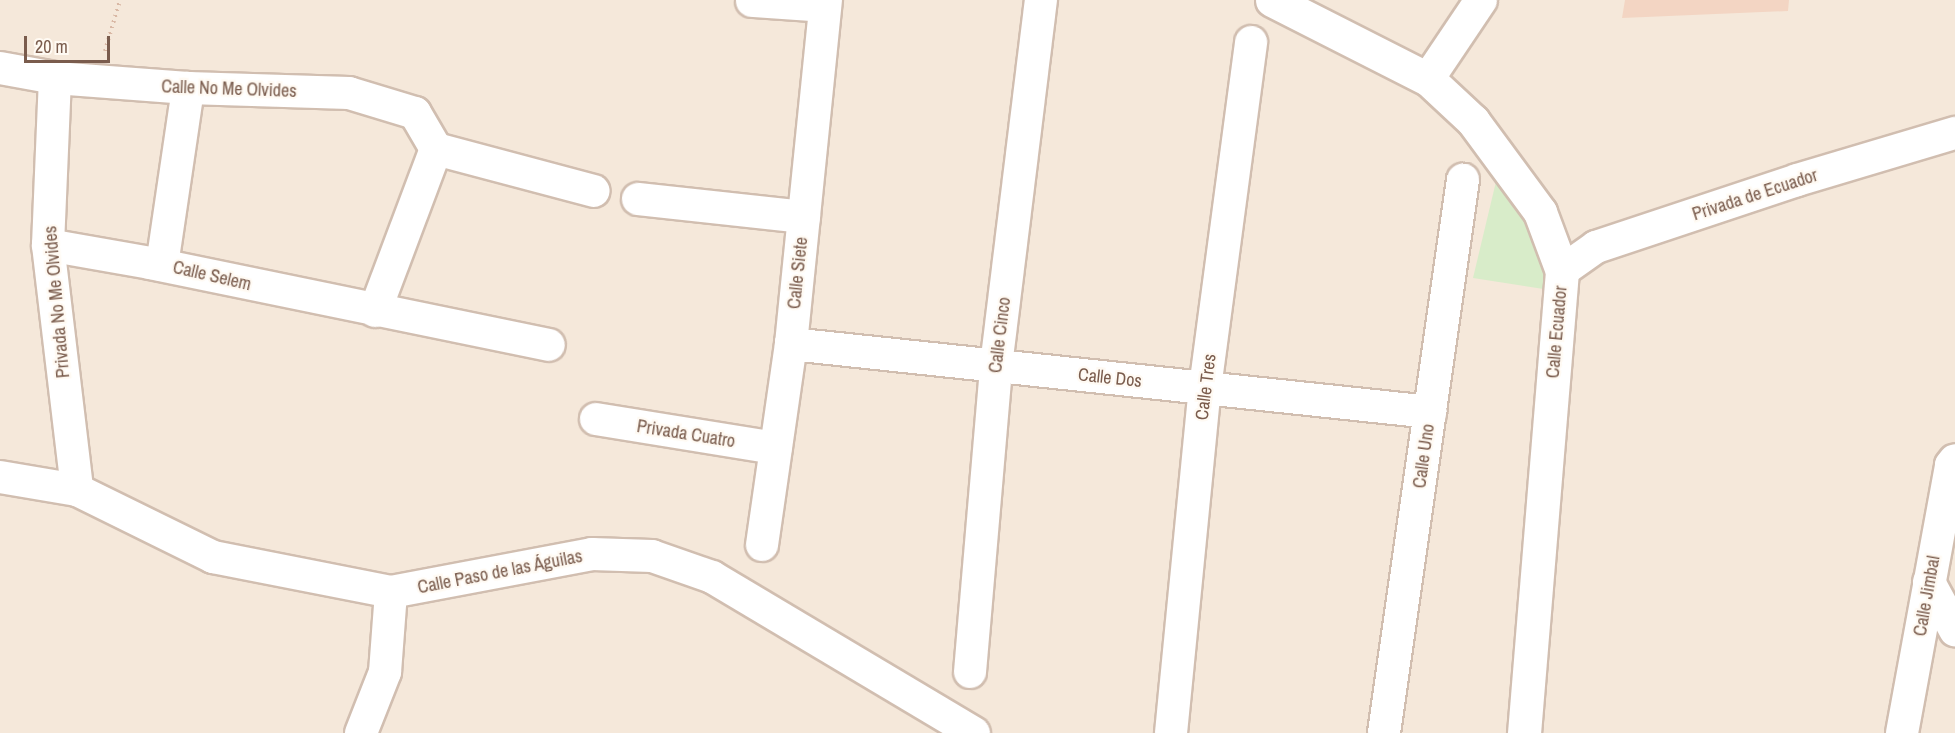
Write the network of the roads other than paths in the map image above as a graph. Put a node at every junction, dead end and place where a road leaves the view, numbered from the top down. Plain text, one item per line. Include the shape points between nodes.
1 (1041, 0) edge
2 (1272, 0) edge
3 (1481, 0) edge
4 (752, 1) edge
5 (825, 3) edge
6 (1251, 42) dead end
7 (0, 68) edge
8 (55, 78) junction
9 (1428, 79) junction
10 (188, 88) junction
11 (1955, 133) edge
12 (436, 149) junction
13 (1463, 180) dead end
14 (594, 191) dead end
15 (638, 199) dead end
16 (804, 217) junction
17 (48, 245) junction
18 (162, 265) junction
19 (1562, 271) junction
20 (375, 311) junction
21 (791, 344) junction
22 (549, 345) dead end
23 (996, 366) junction
24 (1205, 388) junction
25 (1430, 412) junction
26 (596, 419) dead end
27 (776, 448) junction
28 (1955, 460) edge
29 (0, 477) edge
30 (77, 490) junction
31 (762, 545) dead end
32 (1929, 582) junction
33 (391, 592) junction
34 (1955, 630) edge
35 (970, 672) dead end
36 (361, 733) edge
37 (974, 733) edge
38 (1171, 733) edge
39 (1384, 733) edge
40 (1524, 733) edge
41 (1902, 733) edge

1 - 23 street, Calle Cinco
2 - 9 street, Calle Ecuador
3 - 9 street
4 - 5 street
5 - 16 street, Calle Siete
6 - 24 street, Calle Tres
7 - 8 street, Calle No Me Olvides
8 - 10 street, Calle No Me Olvides
8 - 17 street, Privada No Me Olvides
9 - 19 street, Calle Ecuador via 1473,121 1540,212
10 - 12 street, Calle No Me Olvides via 349,93 415,113
10 - 18 street
11 - 19 street, Privada de Ecuador via 1797,180 1596,247
12 - 14 street
12 - 20 street
13 - 25 street, Calle Uno
15 - 16 street
16 - 21 street, Calle Siete
17 - 18 street, Calle Selem
17 - 30 street, Privada No Me Olvides
18 - 20 street, Calle Selem
19 - 40 street, Calle Ecuador
20 - 22 street, Calle Selem
21 - 23 street, Calle Dos
21 - 27 street, Calle Siete
23 - 24 street, Calle Dos
23 - 35 street, Calle Cinco
24 - 25 street, Calle Dos
24 - 38 street, Calle Tres
25 - 39 street, Calle Uno
26 - 27 street, Privada Cuatro
27 - 31 street, Calle Siete
28 - 32 street, Calle Jimbal
29 - 30 street, Calle Paso de las Águilas
30 - 33 street, Calle Paso de las Águilas via 213,557
32 - 34 street
32 - 41 street, Calle Jimbal
33 - 36 street via 385,672
33 - 37 street, Calle Paso de las Águilas via 592,554 652,556 712,577

